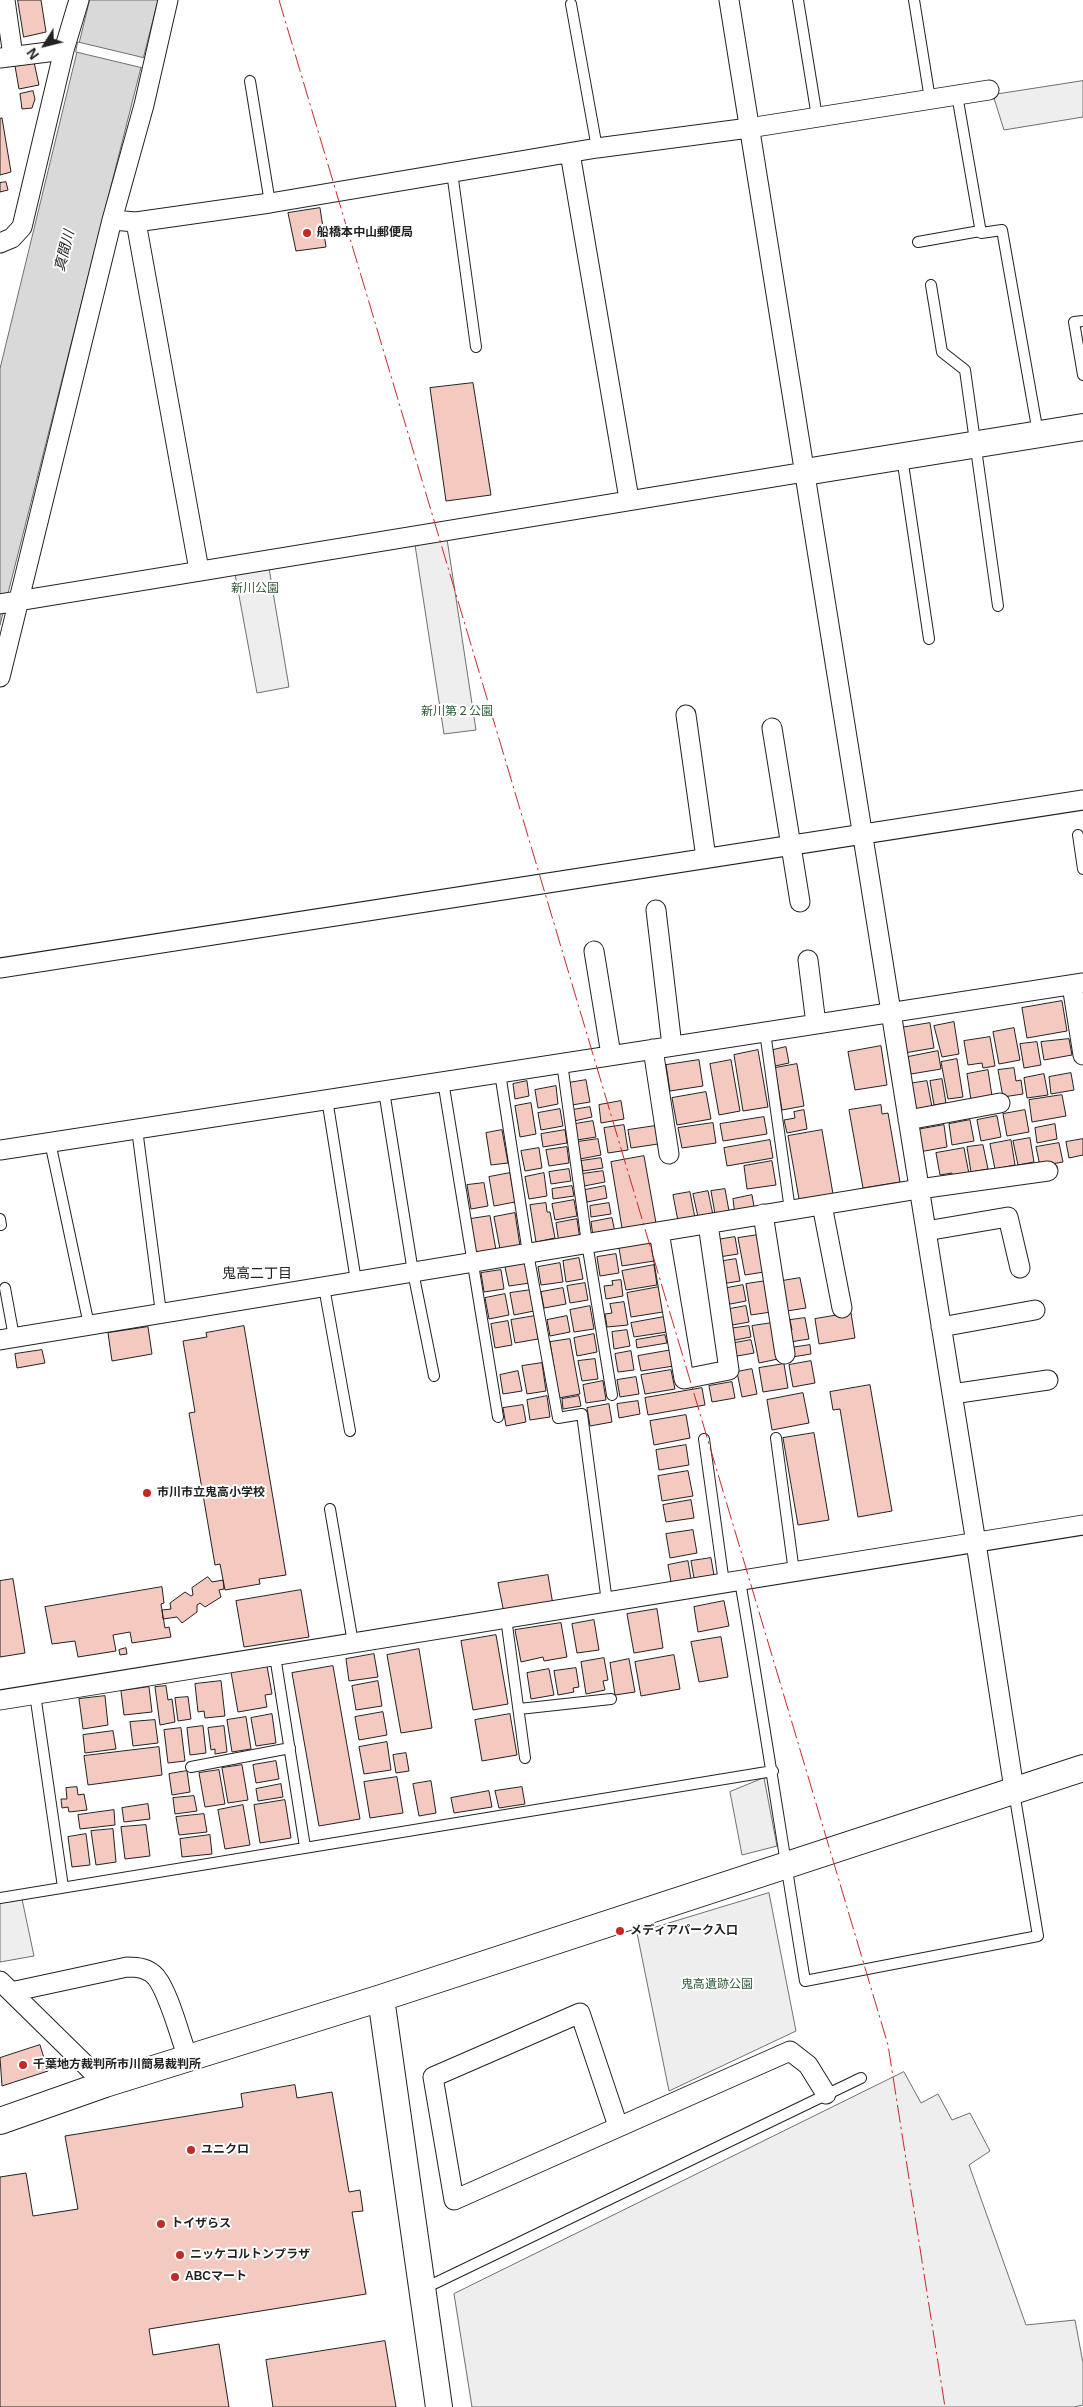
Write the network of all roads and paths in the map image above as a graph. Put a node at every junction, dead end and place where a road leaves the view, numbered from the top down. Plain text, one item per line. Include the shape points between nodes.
1 (5, 0) edge
2 (79, 0) edge
3 (168, 0) edge
4 (729, 0) edge
5 (798, 0) edge
6 (914, 0) edge
7 (571, 4) dead end
8 (64, 50) junction
9 (6, 57) edge
10 (250, 81) dead end
11 (989, 90) dead end
12 (957, 95) junction
13 (930, 99) junction
14 (817, 117) junction
15 (749, 128) junction
16 (597, 148) junction
17 (570, 153) junction
18 (452, 172) junction
19 (270, 203) junction
20 (112, 220) junction
21 (136, 222) junction
22 (980, 230) junction
23 (918, 242) dead end
24 (0, 243) edge
25 (930, 285) dead end
26 (1083, 321) edge
27 (476, 347) dead end
28 (1083, 375) edge
29 (1083, 427) edge
30 (1038, 433) junction
31 (976, 444) junction
32 (902, 456) junction
33 (805, 472) junction
34 (629, 499) junction
35 (199, 570) junction
36 (9, 603) edge
37 (998, 606) dead end
38 (929, 639) dead end
39 (0, 677) edge
40 (686, 715) dead end
41 (772, 728) dead end
42 (1083, 800) edge
43 (863, 834) junction
44 (1078, 835) dead end
45 (791, 845) junction
46 (706, 858) junction
47 (1083, 870) edge
48 (800, 902) dead end
49 (656, 910) dead end
50 (594, 951) dead end
51 (808, 960) dead end
52 (0, 968) edge
53 (1078, 984) edge
54 (891, 1012) junction
55 (816, 1024) junction
56 (765, 1032) junction
57 (672, 1046) junction
58 (653, 1049) junction
59 (611, 1056) junction
60 (1083, 1056) edge
61 (562, 1063) junction
62 (500, 1072) junction
63 (443, 1082) junction
64 (384, 1091) junction
65 (327, 1099) junction
66 (1000, 1103) dead end
67 (908, 1120) junction
68 (137, 1129) junction
69 (50, 1142) junction
70 (0, 1150) edge
71 (670, 1154) dead end
72 (1048, 1170) dead end
73 (919, 1189) junction
74 (822, 1205) junction
75 (790, 1210) junction
76 (763, 1214) junction
77 (708, 1224) junction
78 (926, 1231) junction
79 (659, 1232) junction
80 (587, 1243) junction
81 (528, 1253) junction
82 (472, 1262) junction
83 (1020, 1268) dead end
84 (413, 1272) junction
85 (356, 1282) junction
86 (324, 1287) junction
87 (5, 1288) dead end
88 (842, 1308) dead end
89 (1035, 1310) dead end
90 (162, 1313) junction
91 (89, 1325) junction
92 (941, 1327) junction
93 (7, 1339) edge
94 (785, 1354) dead end
95 (434, 1376) dead end
96 (1048, 1380) dead end
97 (952, 1394) junction
98 (612, 1395) dead end
99 (498, 1417) dead end
100 (350, 1430) dead end
101 (776, 1438) dead end
102 (704, 1439) dead end
103 (330, 1509) dead end
104 (1083, 1525) edge
105 (976, 1543) junction
106 (794, 1572) junction
107 (732, 1582) junction
108 (607, 1602) junction
109 (506, 1618) junction
110 (353, 1643) junction
111 (275, 1656) junction
112 (35, 1694) junction
113 (611, 1699) dead end
114 (0, 1700) edge
115 (518, 1709) junction
116 (290, 1748) junction
117 (525, 1758) dead end
118 (191, 1767) dead end
119 (1083, 1768) edge
120 (773, 1771) junction
121 (1014, 1789) junction
122 (305, 1847) junction
123 (785, 1864) junction
124 (63, 1887) junction
125 (0, 1898) edge
126 (5, 1986) edge
127 (381, 1998) junction
128 (188, 2058) junction
129 (860, 2078) dead end
130 (104, 2084) junction
131 (826, 2094) junction
132 (0, 2122) edge
133 (618, 2126) junction
134 (422, 2289) junction
135 (439, 2407) edge

1 - 9 street
2 - 8 street
3 - 20 street via 144,105
4 - 15 street
5 - 14 lane
6 - 13 lane
7 - 16 lane
8 - 9 street
8 - 24 street via 22,227 12,238
10 - 19 lane
11 - 12 street
12 - 13 street
12 - 22 lane
13 - 14 street
14 - 15 street
15 - 16 street
15 - 33 street
16 - 17 street
17 - 18 street
17 - 34 street
18 - 19 street
18 - 27 lane
19 - 21 street
20 - 21 street
20 - 36 street
21 - 35 street
22 - 23 lane
22 - 30 lane via 980,233 1002,230
25 - 31 lane via 942,352 965,370
26 - 28 lane via 1074,322
29 - 30 street
30 - 31 street
31 - 32 street
31 - 37 lane
32 - 33 street
32 - 38 lane
33 - 34 street
33 - 43 street
34 - 35 street
35 - 36 street
36 - 39 street
40 - 46 street
41 - 45 street
42 - 43 street
43 - 45 street
43 - 54 street
44 - 47 lane
45 - 46 street
45 - 48 street
46 - 52 street
49 - 57 street
50 - 59 street
51 - 55 street
53 - 54 street
53 - 60 street
54 - 55 street
54 - 67 street
55 - 56 street
56 - 57 street
56 - 75 lane
57 - 58 street
58 - 59 street
58 - 71 street
59 - 61 street
61 - 62 street
61 - 80 lane
62 - 63 street
62 - 81 lane
63 - 64 street
63 - 82 lane
64 - 65 street
64 - 84 lane
65 - 68 street
65 - 85 lane
66 - 67 street
67 - 73 street
68 - 69 street
68 - 90 lane
69 - 70 street
69 - 91 lane
72 - 73 street
73 - 74 street
73 - 78 street
74 - 75 street
74 - 88 street
75 - 76 street
76 - 77 street
76 - 94 street
77 - 79 street
77 - 79 street via 729,1370 684,1379
78 - 83 street via 1008,1217
78 - 92 street
79 - 80 street
80 - 81 street
80 - 98 lane
81 - 82 street
81 - 108 lane via 558,1418 582,1414
82 - 84 street
82 - 99 lane
84 - 85 street
84 - 95 lane
85 - 86 street
86 - 90 street
86 - 100 lane
87 - 93 lane
89 - 92 street
90 - 91 street
91 - 93 street
92 - 97 street
96 - 97 street
97 - 105 street
101 - 106 lane
102 - 107 lane
103 - 110 lane
104 - 105 street
105 - 106 street
105 - 121 street
106 - 107 street
107 - 108 street
107 - 120 lane
108 - 109 street
109 - 110 street
109 - 115 lane
110 - 111 street
111 - 112 street
111 - 116 lane
112 - 114 street
112 - 124 lane
113 - 115 lane
115 - 117 lane
116 - 118 lane
116 - 122 lane
119 - 121 street
120 - 122 lane
120 - 123 lane
121 - 123 street
121 - 123 lane via 1038,1936 805,1981
122 - 124 lane
123 - 127 street
124 - 125 lane
126 - 128 street via 140,1966 155,1976 162,1988
126 - 130 street
127 - 128 street
127 - 134 street
128 - 130 street
129 - 131 lane
130 - 132 street
131 - 133 street via 808,2065 790,2051
131 - 134 lane
133 - 133 street via 454,2200 433,2077 580,2013
134 - 135 street

